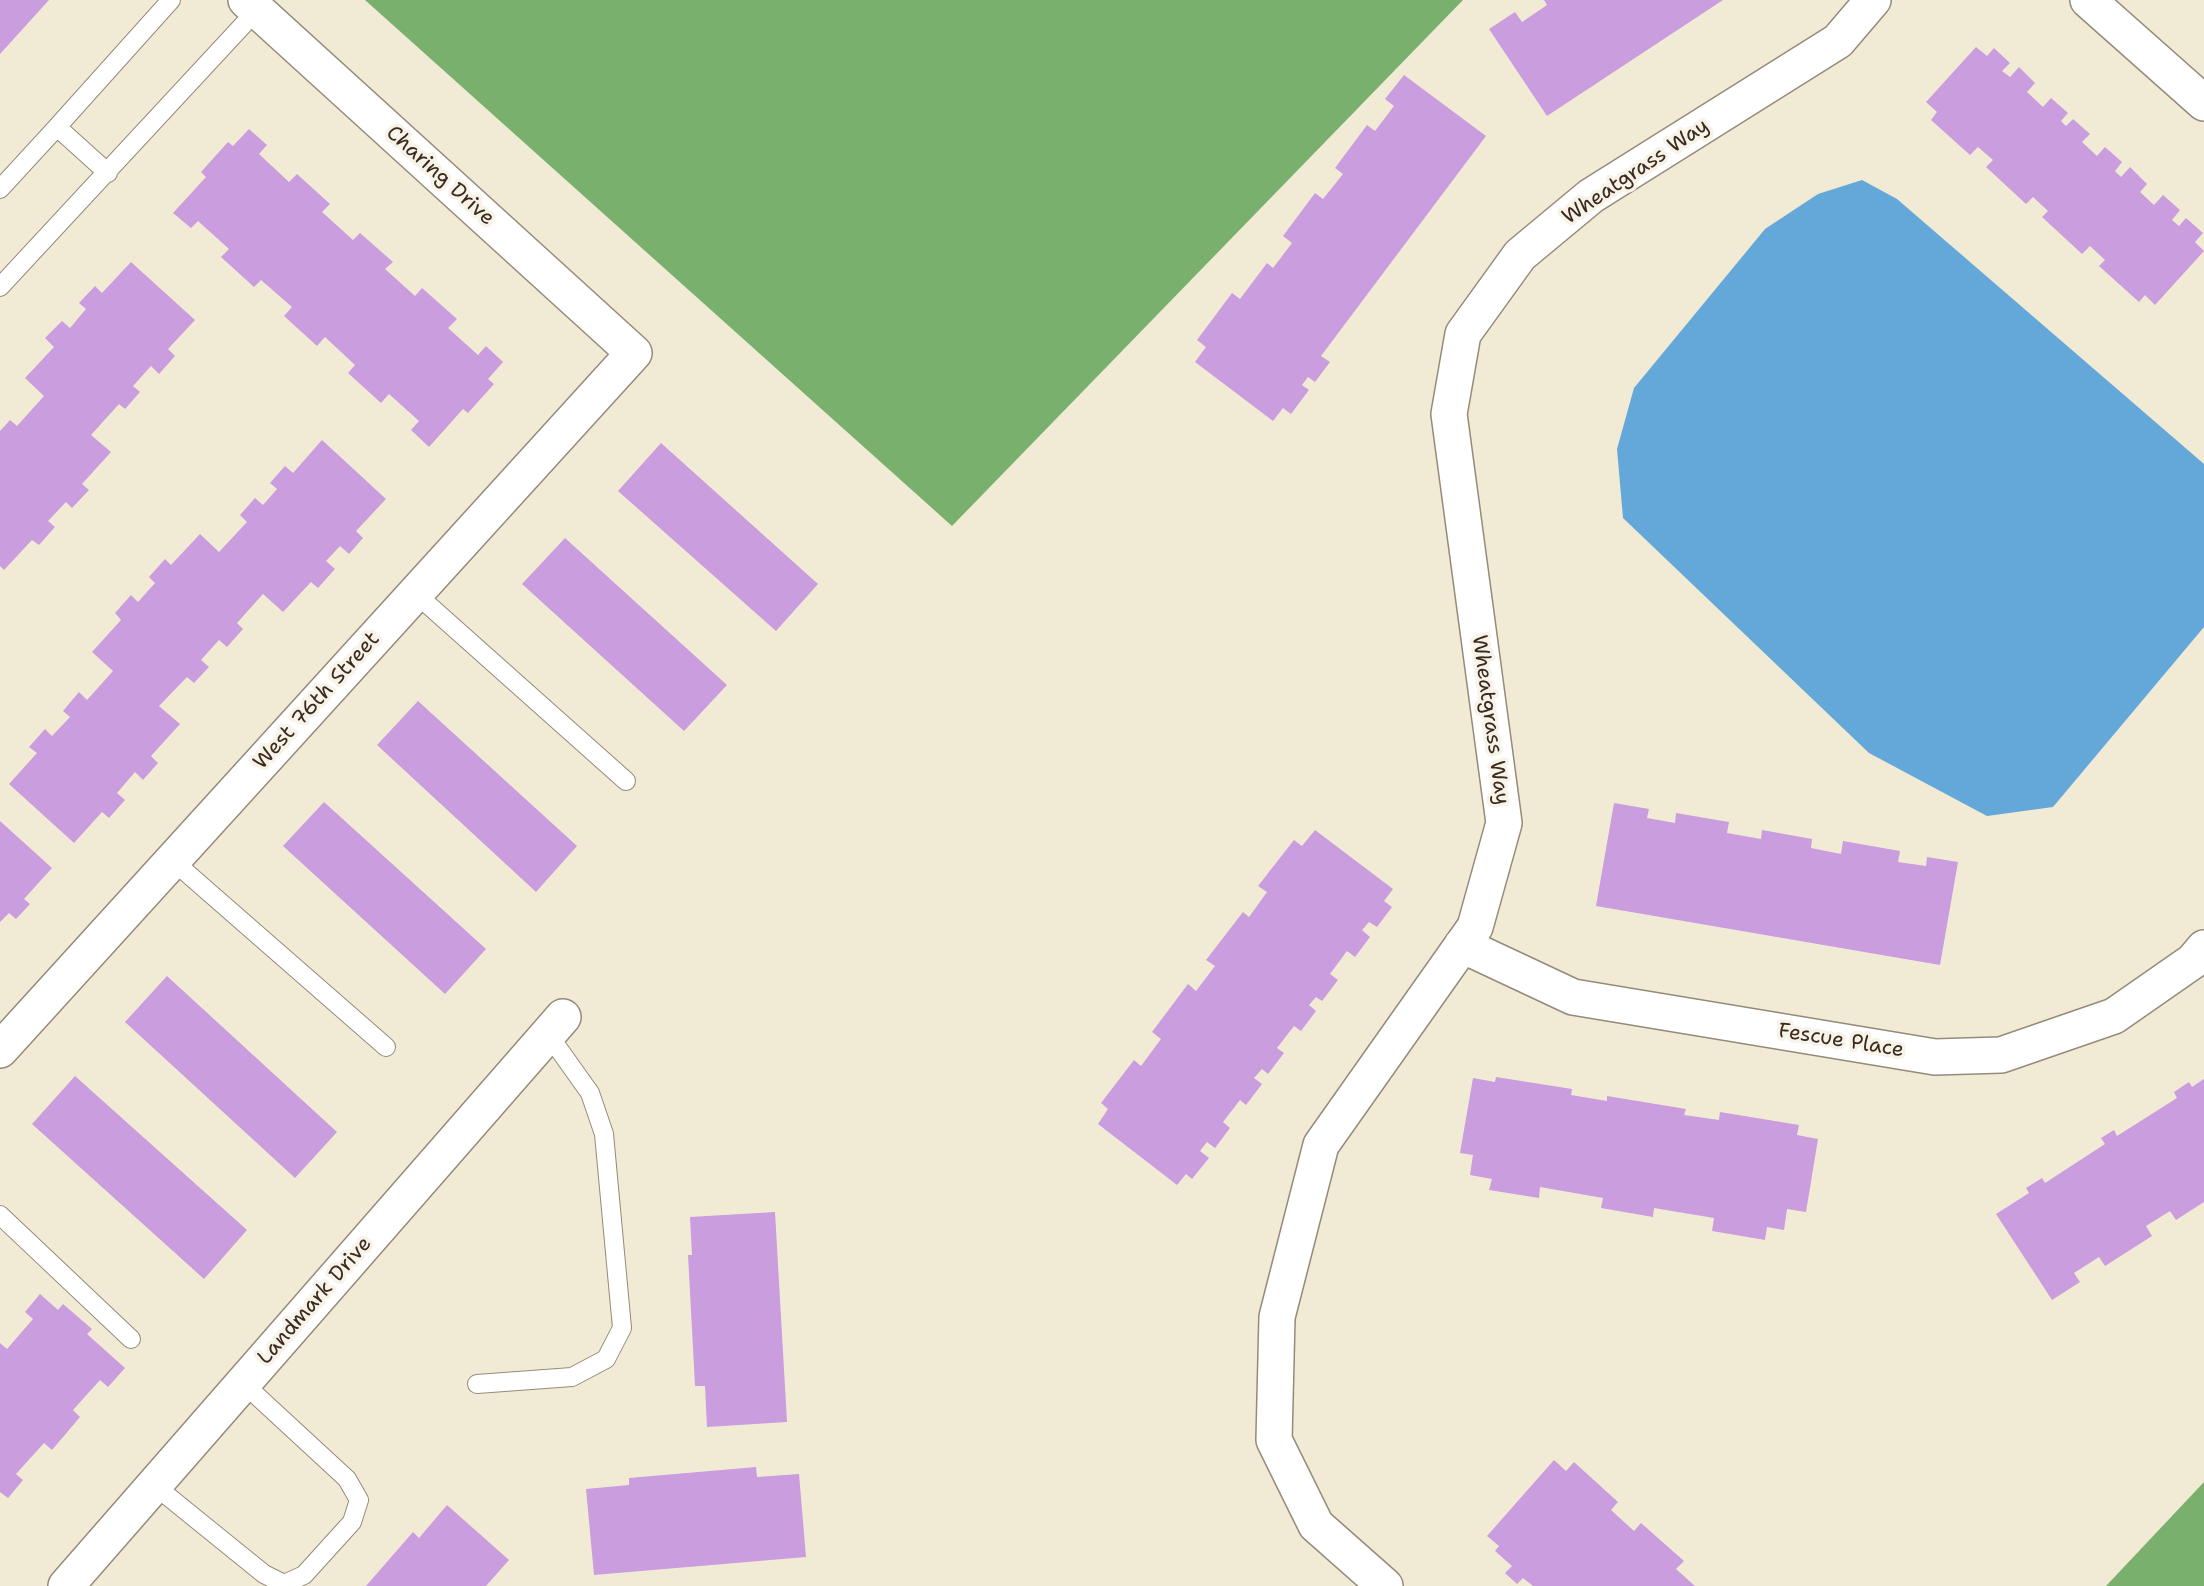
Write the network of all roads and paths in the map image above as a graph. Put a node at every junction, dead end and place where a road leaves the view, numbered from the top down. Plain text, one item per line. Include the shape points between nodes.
1 (171, 0) edge
2 (1874, 0) edge
3 (2088, 0) edge
4 (251, 5) edge
5 (2204, 103) edge
6 (57, 127) junction
7 (108, 173) junction
8 (0, 189) edge
9 (0, 287) edge
10 (634, 353) joint
11 (415, 593) junction
12 (626, 781) dead end
13 (172, 860) junction
14 (1462, 945) junction
15 (2204, 948) edge
16 (555, 1026) joint
17 (386, 1046) dead end
18 (0, 1050) edge
19 (0, 1215) edge
20 (131, 1339) dead end
21 (243, 1383) junction
22 (477, 1384) dead end
23 (154, 1485) junction
24 (66, 1586) edge
25 (1385, 1586) edge

1 - 6 lane
2 - 14 street, Wheatgrass Way via 1838,41 1581,205 1520,255 1464,334 1449,414 1504,823 1475,926
3 - 5 street
4 - 7 lane
4 - 10 street, Charing Drive
6 - 7 lane
6 - 8 lane
7 - 9 lane
10 - 11 street, West 76th Street
11 - 12 lane
11 - 13 street, West 76th Street
13 - 17 lane
13 - 18 street, West 76th Street
14 - 15 street, Fescue Place via 1573,997 1935,1057 2001,1055 2114,1016 2193,961
14 - 25 street, Wheatgrass Way via 1321,1145 1277,1317 1274,1440 1316,1525
16 - 21 street, Landmark Drive
16 - 22 lane via 590,1093 604,1134 622,1328 606,1359 572,1377
19 - 20 lane
21 - 23 street, Landmark Drive
21 - 23 lane via 347,1479 359,1500 352,1522 303,1576 284,1584 264,1574
23 - 24 street, Landmark Drive

